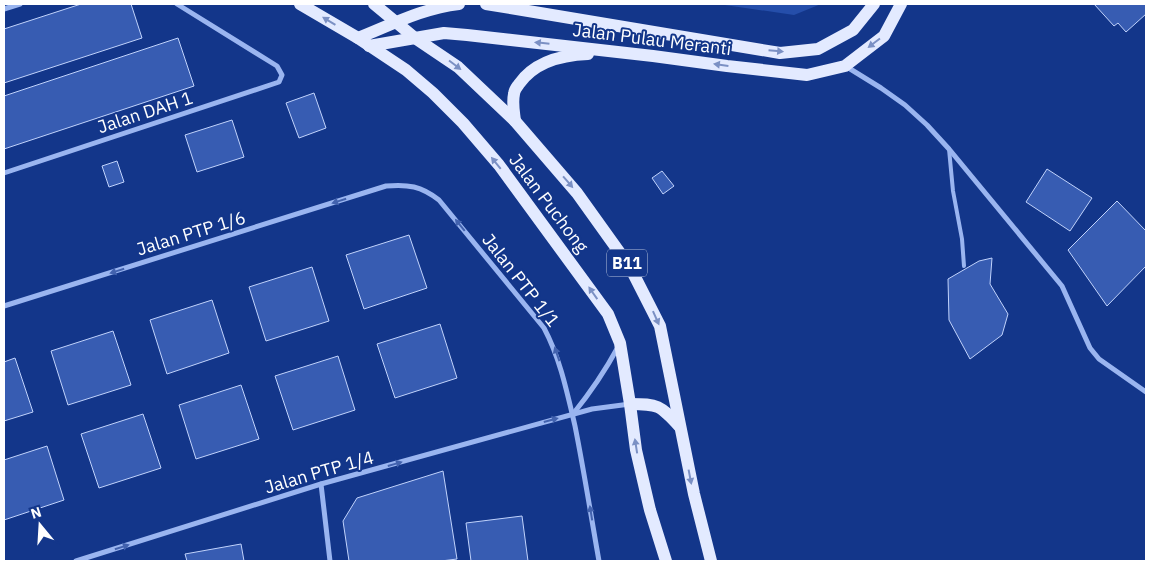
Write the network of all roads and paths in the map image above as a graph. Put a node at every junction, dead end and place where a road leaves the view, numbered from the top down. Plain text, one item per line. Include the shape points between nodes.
1 (20, 4) edge
2 (177, 4) edge
3 (300, 4) edge
4 (374, 4) edge
5 (459, 4) edge
6 (486, 4) edge
7 (874, 4) edge
8 (901, 4) edge
9 (4, 9) edge
10 (396, 23) junction
11 (358, 38) junction
12 (415, 38) junction
13 (369, 46) junction
14 (620, 52) junction
15 (845, 66) junction
16 (515, 121) junction
17 (949, 149) junction
18 (4, 173) edge
19 (386, 186) joint
20 (964, 266) dead end
21 (4, 306) edge
22 (620, 344) junction
23 (1146, 392) edge
24 (630, 404) junction
25 (572, 414) junction
26 (680, 427) junction
27 (321, 484) junction
28 (76, 561) edge
29 (330, 561) edge
30 (599, 561) edge
31 (666, 561) edge
32 (711, 561) edge

1 - 9 street
2 - 18 street, Jalan DAH 1 via 277,66 282,75 279,82
11 -> 3 main road, Jalan Puchong / B11
4 - 10 main road, Jalan Puchong / B11
5 - 10 main road via 419,12
6 -> 7 main road, Jalan Pulau Meranti via 780,52 818,49 853,30
8 -> 15 main road, Jalan Pulau Meranti via 884,36
10 - 11 main road
10 - 12 main road, Jalan Puchong / B11
11 - 13 main road, Jalan Puchong / B11
12 - 13 main road, Jalan Pulau Meranti
14 -> 12 main road, Jalan Pulau Meranti via 444,33
12 -> 16 main road, Jalan Puchong / B11 via 458,67
22 -> 13 main road, Jalan Puchong / B11 via 608,314 499,165 433,93 406,70
15 -> 14 main road, Jalan Pulau Meranti via 807,74
14 - 16 main road via 555,58 536,68 524,77 514,92
15 - 17 street via 905,105
16 -> 26 main road, Jalan Puchong / B11 via 577,193 630,268 660,326
17 - 20 lane
17 - 23 street via 1062,286 1090,348 1099,359
19 -> 21 street, Jalan PTP 1/6
25 -> 19 street, Jalan PTP 1/1 via 555,348 532,312 439,200 427,190 404,184
22 - 24 main road, Jalan Puchong / B11
22 - 25 street
24 - 25 street, Jalan PTP 1/4
24 - 26 main road via 653,404 665,410
31 -> 24 main road, Jalan Puchong / B11 via 636,450
27 -> 25 street, Jalan PTP 1/4
30 -> 25 street, Jalan PTP 1/1
26 -> 32 main road, Jalan Puchong / B11
28 -> 27 street, Jalan PTP 1/4
27 - 29 street

